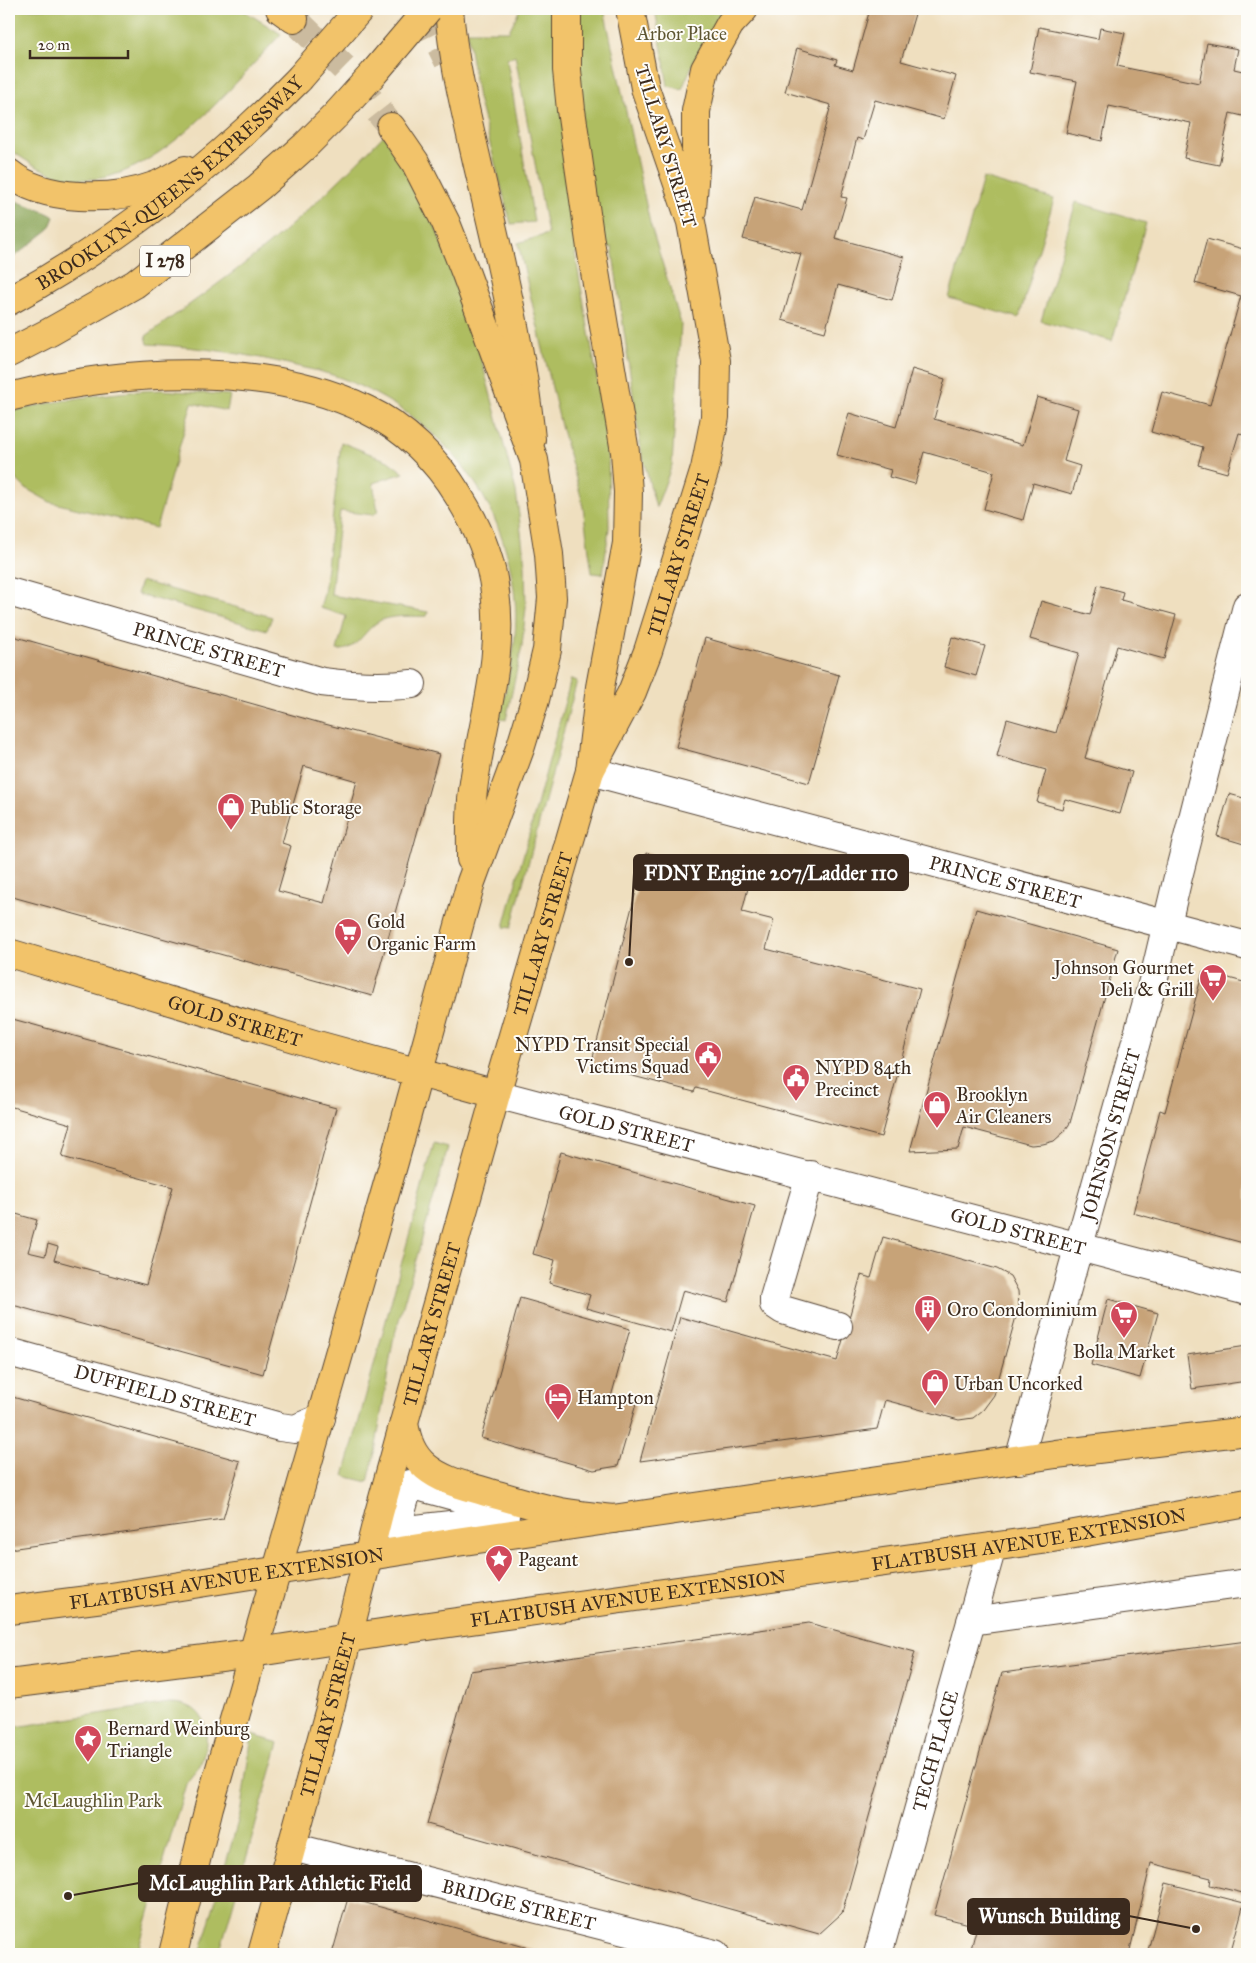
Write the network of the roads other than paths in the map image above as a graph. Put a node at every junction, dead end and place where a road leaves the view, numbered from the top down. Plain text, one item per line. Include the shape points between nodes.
1 (360, 9) edge
2 (428, 9) edge
3 (449, 9) edge
4 (567, 9) edge
5 (630, 9) edge
6 (744, 9) edge
7 (448, 61) tunnel mouth
8 (462, 97) junction
9 (391, 127) tunnel mouth
10 (227, 149) junction
11 (9, 173) edge
12 (691, 222) junction
13 (9, 301) edge
14 (9, 353) edge
15 (9, 397) edge
16 (534, 460) junction
17 (9, 592) edge
18 (1247, 606) edge
19 (412, 684) dead end
20 (590, 771) junction
21 (470, 882) junction
22 (1167, 924) junction
23 (1247, 946) edge
24 (9, 953) edge
25 (418, 1073) junction
26 (496, 1094) junction
27 (810, 1175) junction
28 (1079, 1247) junction
29 (1247, 1291) edge
30 (838, 1326) dead end
31 (9, 1352) edge
32 (321, 1418) junction
33 (404, 1423) junction
34 (1247, 1431) edge
35 (1019, 1460) junction
36 (1247, 1503) edge
37 (614, 1519) junction
38 (992, 1546) junction
39 (369, 1556) junction
40 (276, 1572) junction
41 (1247, 1583) edge
42 (9, 1610) edge
43 (972, 1621) junction
44 (348, 1639) junction
45 (252, 1653) junction
46 (9, 1684) edge
47 (292, 1847) junction
48 (173, 1954) edge
49 (262, 1954) edge
50 (715, 1954) edge
51 (878, 1954) edge

1 - 10 main road, BROOKLYN-QUEENS EXPRESSWAY / I 278, bridge via 299,78
2 - 14 main road, I 278, bridge via 336,114 259,186 135,284
3 - 8 main road
4 - 20 main road via 567,70 591,248 625,452 628,492 627,543 600,687
5 - 12 main road, TILLARY STREET via 645,88
6 - 12 main road via 730,24 705,69 696,111
7 - 8 main road
8 - 16 main road via 516,329
9 - 16 main road via 415,162 446,223
10 - 11 main road via 154,186 112,196 77,196 43,190
10 - 13 main road, BROOKLYN-QUEENS EXPRESSWAY / I 278 via 111,240
12 - 20 main road, TILLARY STREET via 716,361 715,417 706,469 648,651 632,692
15 - 21 main road via 46,388 146,376 262,379 318,391 369,410 431,459 448,479 477,528 488,557 495,591 498,627 494,672 473,790
16 - 21 main road via 552,598 547,650 521,746
17 - 19 street, PRINCE STREET via 322,682 363,687
18 - 22 street, JOHNSON STREET
20 - 22 street, PRINCE STREET
20 - 26 main road, TILLARY STREET
21 - 25 main road
22 - 23 street, PRINCE STREET
22 - 28 street, JOHNSON STREET
24 - 25 main road, GOLD STREET
25 - 26 main road, GOLD STREET
25 - 32 main road
26 - 27 street, GOLD STREET
26 - 33 main road, TILLARY STREET
27 - 28 street, GOLD STREET
27 - 30 street via 774,1304 782,1310
28 - 29 street, GOLD STREET
28 - 35 street, JOHNSON STREET
31 - 32 street, DUFFIELD STREET via 280,1427 295,1429
32 - 40 main road
33 - 37 main road via 414,1454 437,1476 542,1508
33 - 39 main road, TILLARY STREET
34 - 35 main road, FLATBUSH AVENUE EXTENSION
35 - 37 main road, FLATBUSH AVENUE EXTENSION
36 - 38 main road, FLATBUSH AVENUE EXTENSION
37 - 39 main road, FLATBUSH AVENUE EXTENSION
38 - 43 street, TECH PLACE
38 - 44 main road, FLATBUSH AVENUE EXTENSION
39 - 40 main road, FLATBUSH AVENUE EXTENSION
39 - 44 main road, TILLARY STREET
40 - 42 main road, FLATBUSH AVENUE EXTENSION
40 - 45 main road
41 - 43 street
43 - 51 street, TECH PLACE
44 - 45 main road, FLATBUSH AVENUE EXTENSION
44 - 47 main road, TILLARY STREET
45 - 46 main road, FLATBUSH AVENUE EXTENSION
45 - 48 main road
47 - 49 main road, TILLARY STREET
47 - 50 street, BRIDGE STREET

